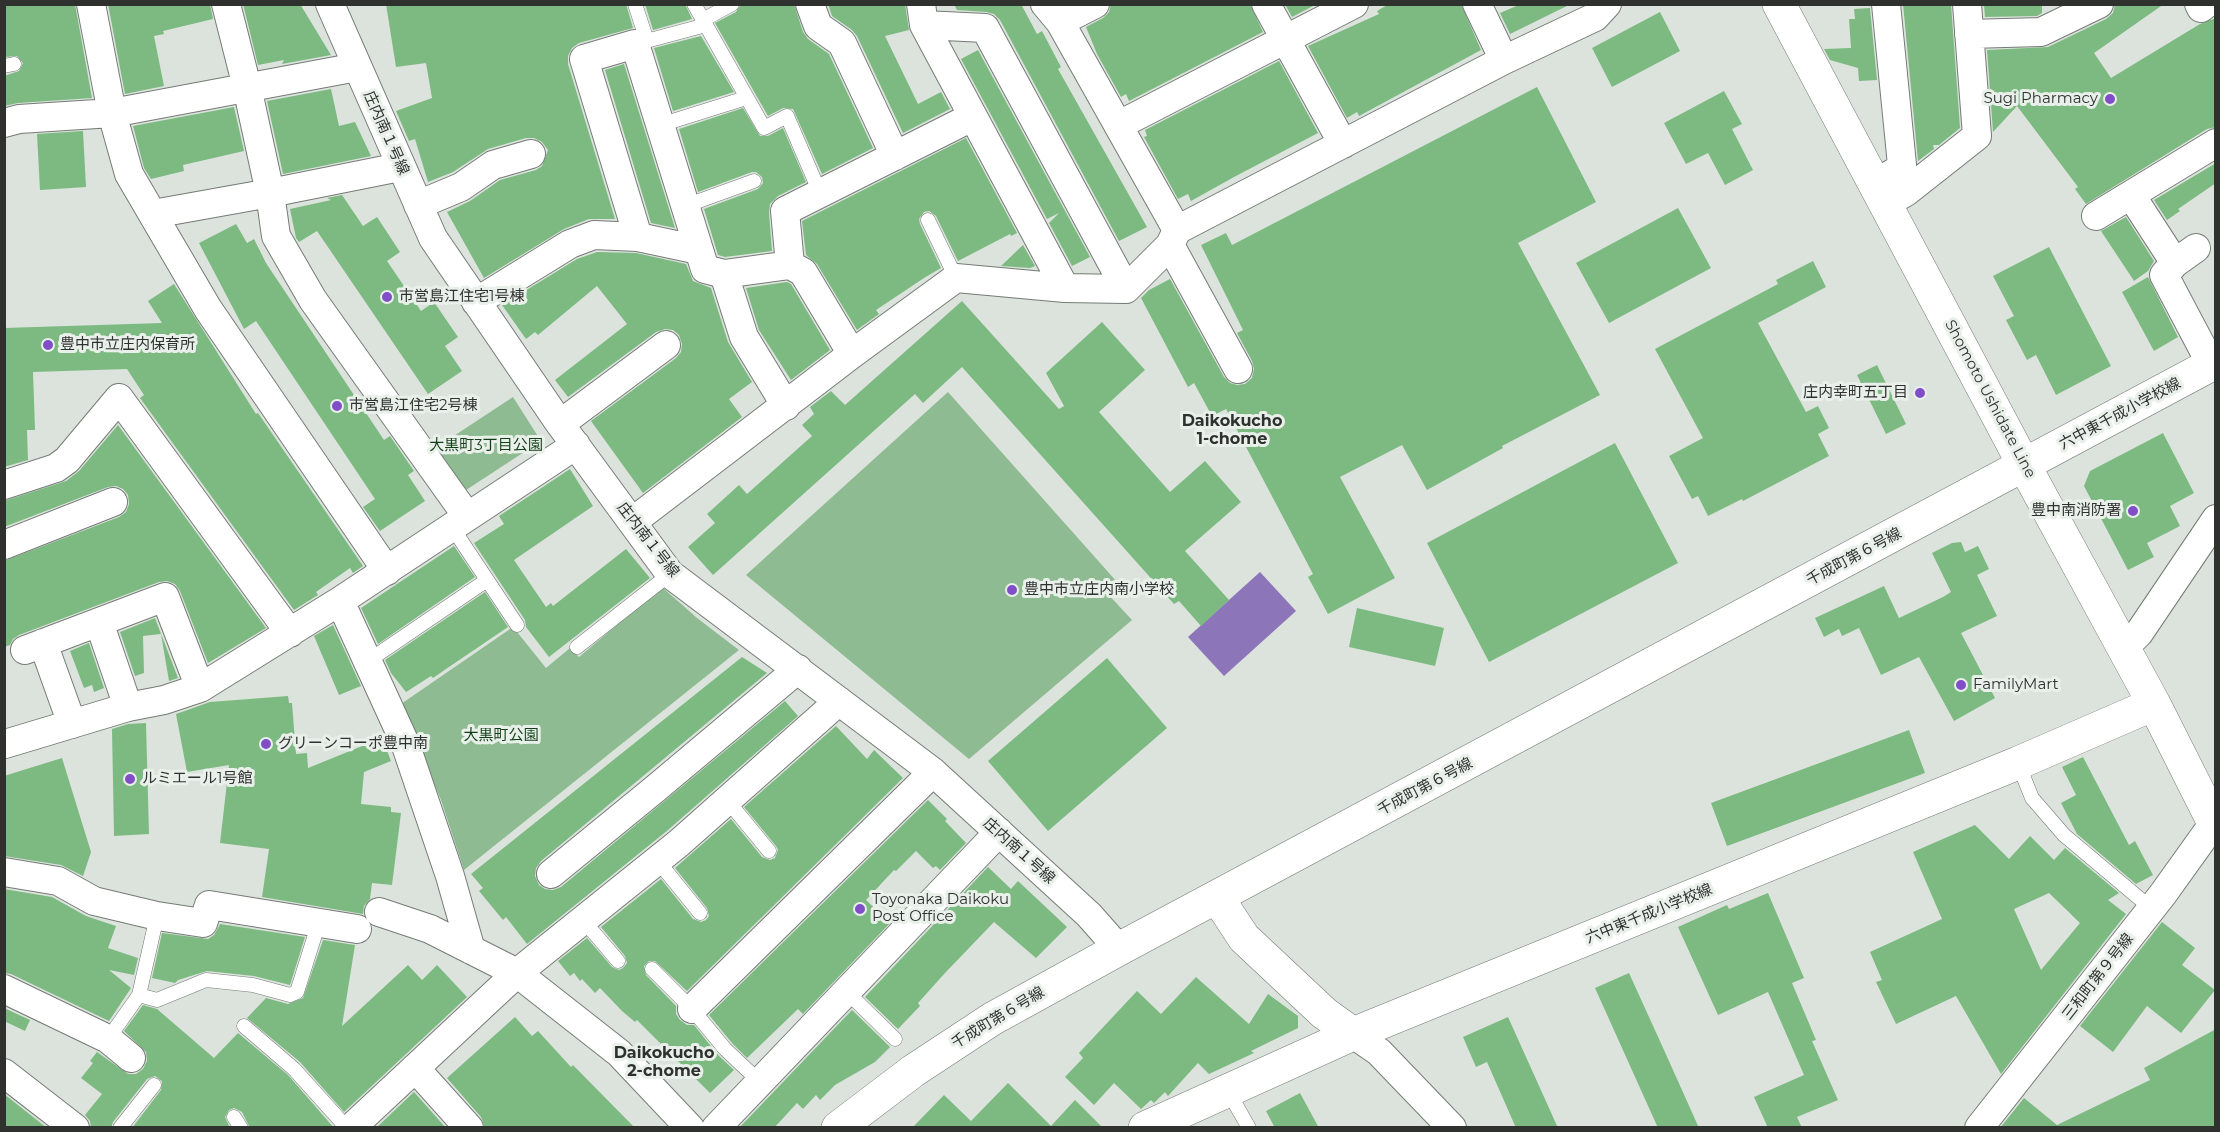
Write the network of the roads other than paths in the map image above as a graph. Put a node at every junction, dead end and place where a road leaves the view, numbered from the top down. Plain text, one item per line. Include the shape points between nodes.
1 (91, 4) edge
2 (226, 4) edge
3 (330, 4) edge
4 (635, 4) edge
5 (694, 4) edge
6 (732, 4) edge
7 (810, 4) edge
8 (1095, 4) edge
9 (1266, 4) edge
10 (1354, 4) edge
11 (1477, 4) edge
12 (1607, 4) edge
13 (1779, 4) edge
14 (1886, 4) edge
15 (1967, 4) edge
16 (2099, 4) edge
17 (2199, 4) edge
18 (2206, 4) edge
19 (1053, 13) edge
20 (922, 15) edge
21 (704, 23) junction
22 (1969, 34) junction
23 (1284, 40) junction
24 (641, 43) junction
25 (1504, 60) junction
26 (357, 67) junction
27 (248, 87) junction
28 (746, 98) junction
29 (112, 113) junction
30 (972, 117) junction
31 (4, 123) edge
32 (660, 125) junction
33 (1119, 125) junction
34 (2216, 143) edge
35 (1343, 144) junction
36 (531, 154) dead end
37 (895, 156) junction
38 (400, 167) junction
39 (754, 181) dead end
40 (820, 193) junction
41 (1880, 193) junction
42 (270, 194) junction
43 (2131, 195) junction
44 (418, 205) junction
45 (686, 206) junction
46 (153, 214) junction
47 (2096, 216) dead end
48 (928, 220) dead end
49 (638, 237) junction
50 (1174, 237) junction
51 (699, 250) junction
52 (790, 265) junction
53 (724, 274) junction
54 (956, 278) junction
55 (1065, 288) junction
56 (1126, 289) junction
57 (476, 302) junction
58 (666, 345) dead end
59 (852, 354) junction
60 (2213, 363) edge
61 (1238, 369) dead end
62 (786, 406) junction
63 (568, 434) junction
64 (2024, 465) junction
65 (4, 485) edge
66 (113, 502) dead end
67 (2216, 519) edge
68 (459, 522) junction
69 (632, 522) junction
70 (4, 545) edge
71 (387, 571) junction
72 (670, 574) junction
73 (487, 580) junction
74 (340, 601) junction
75 (99, 622) junction
76 (517, 625) dead end
77 (290, 633) junction
78 (577, 647) dead end
79 (2124, 648) junction
80 (368, 661) junction
81 (798, 669) junction
82 (200, 688) junction
83 (839, 700) junction
84 (2154, 704) junction
85 (128, 707) junction
86 (72, 724) junction
87 (5, 744) edge
88 (2018, 763) junction
89 (933, 772) junction
90 (726, 800) junction
91 (2215, 823) edge
92 (999, 832) junction
93 (769, 851) dead end
94 (657, 860) junction
95 (4, 872) edge
96 (551, 873) dead end
97 (1217, 897) junction
98 (2151, 909) junction
99 (700, 913) dead end
100 (157, 916) junction
101 (583, 920) junction
102 (319, 922) junction
103 (1119, 949) junction
104 (471, 950) junction
105 (618, 961) dead end
106 (652, 969) dead end
107 (517, 973) junction
108 (4, 989) edge
109 (846, 991) junction
110 (139, 994) junction
111 (692, 1009) junction
112 (244, 1026) dead end
113 (1353, 1034) junction
114 (108, 1039) junction
115 (895, 1039) dead end
116 (131, 1058) dead end
117 (415, 1068) junction
118 (4, 1073) edge
119 (760, 1082) junction
120 (154, 1085) dead end
121 (1228, 1090) junction
122 (1186, 1119) edge
123 (75, 1127) edge
124 (120, 1128) edge
125 (349, 1128) edge
126 (469, 1128) edge
127 (690, 1128) edge
128 (716, 1128) edge
129 (838, 1128) edge
130 (1145, 1128) edge
131 (1249, 1128) edge
132 (1452, 1128) edge
133 (1979, 1128) edge

1 - 29 street
2 - 27 street
3 - 26 street, 庄内南１号線
4 - 24 lane
5 - 21 lane
6 - 21 lane
7 - 37 street via 818,27 842,43
8 - 19 street
9 - 23 street
10 - 23 street
11 - 25 street
12 - 25 street via 1595,17
13 - 41 street, Shomoto Ushidate Line
14 - 41 street via 1902,165
15 - 22 street
16 - 22 street via 2041,32
17 - 18 street via 2201,8
19 - 33 street
20 - 30 street
20 - 56 street via 985,28
21 - 24 lane
21 - 28 lane
22 - 41 street via 1977,136 1906,192
23 - 33 street
23 - 35 street
24 - 32 street
24 - 49 street via 584,59
25 - 35 street
26 - 27 street
26 - 38 street, 庄内南１号線
27 - 29 street
27 - 42 street
28 - 32 lane
28 - 40 lane via 764,128 787,116
29 - 31 street
29 - 46 street via 129,174
30 - 37 street
30 - 55 street
32 - 45 street
33 - 50 street
34 - 43 street
35 - 50 street
36 - 44 street via 493,165 461,187
37 - 40 street
38 - 42 street
38 - 44 street, 庄内南１号線
39 - 45 lane
40 - 52 street via 784,211
41 - 64 street, Shomoto Ushidate Line
42 - 46 street
42 - 68 street via 276,236 313,300
43 - 47 street
43 - 60 street via 2186,255 2164,275
44 - 57 street, 庄内南１号線 via 434,238
45 - 51 street
46 - 71 street via 208,309
48 - 54 lane
49 - 51 street
49 - 57 street via 594,235 570,244
50 - 56 street
50 - 61 street
51 - 53 street via 705,269
52 - 53 street
52 - 59 street via 803,272
53 - 62 street via 744,337
54 - 55 street
54 - 59 street
55 - 56 street
57 - 63 street, 庄内南１号線
58 - 63 street
59 - 62 street
60 - 64 street, 六中東千成小学校線
62 - 69 street
63 - 68 street
63 - 69 street, 庄内南１号線
64 - 79 street, Shomoto Ushidate Line
64 - 97 street, 千成町第６号線
65 - 77 street via 56,468 67,460 119,398
66 - 70 street
67 - 79 street via 2139,633
68 - 71 street
68 - 73 lane
69 - 72 street, 庄内南１号線
71 - 74 street
72 - 78 lane
72 - 81 street, 庄内南１号線
73 - 76 lane
73 - 80 lane
74 - 77 street
74 - 80 street
75 - 82 street via 165,597
75 - 85 street
75 - 86 street via 34,646
77 - 82 street
79 - 84 street, Shomoto Ushidate Line
80 - 104 street via 405,743
81 - 83 street, 庄内南１号線
81 - 96 street
82 - 85 street
83 - 89 street, 庄内南１号線
83 - 90 street
84 - 88 street, 六中東千成小学校線
84 - 91 street, Shomoto Ushidate Line
85 - 86 street
86 - 87 street
88 - 98 lane via 2032,798 2064,835
88 - 113 street, 六中東千成小学校線
89 - 92 street, 庄内南１号線
89 - 111 street
90 - 93 lane
90 - 94 street
91 - 98 street, 三和町第９号線
92 - 103 street, 庄内南１号線 via 1089,915
92 - 109 street
94 - 99 lane
94 - 101 street
95 - 100 street via 58,881 94,902
97 - 103 street, 千成町第６号線
97 - 113 street via 1244,938
98 - 133 street, 三和町第９号線
100 - 102 street via 203,923 209,905
100 - 110 lane
101 - 105 lane
101 - 107 street
102 - 104 street via 368,920 430,929
102 - 110 lane via 297,992 290,995 253,985 206,980 157,1000
103 - 129 street, 千成町第６号線 via 992,1019 913,1071
104 - 107 street
106 - 111 lane
107 - 117 street
107 - 127 street via 619,1053
108 - 114 street
109 - 115 lane
109 - 119 street
110 - 114 lane
111 - 119 lane via 725,1050
112 - 125 lane via 294,1069
113 - 121 street, 六中東千成小学校線
113 - 132 street via 1379,1052
114 - 116 street
117 - 125 street
117 - 126 street
118 - 123 street
119 - 128 street
120 - 124 lane
121 - 122 street, 六中東千成小学校線
121 - 131 lane
122 - 130 street, 六中東千成小学校線

